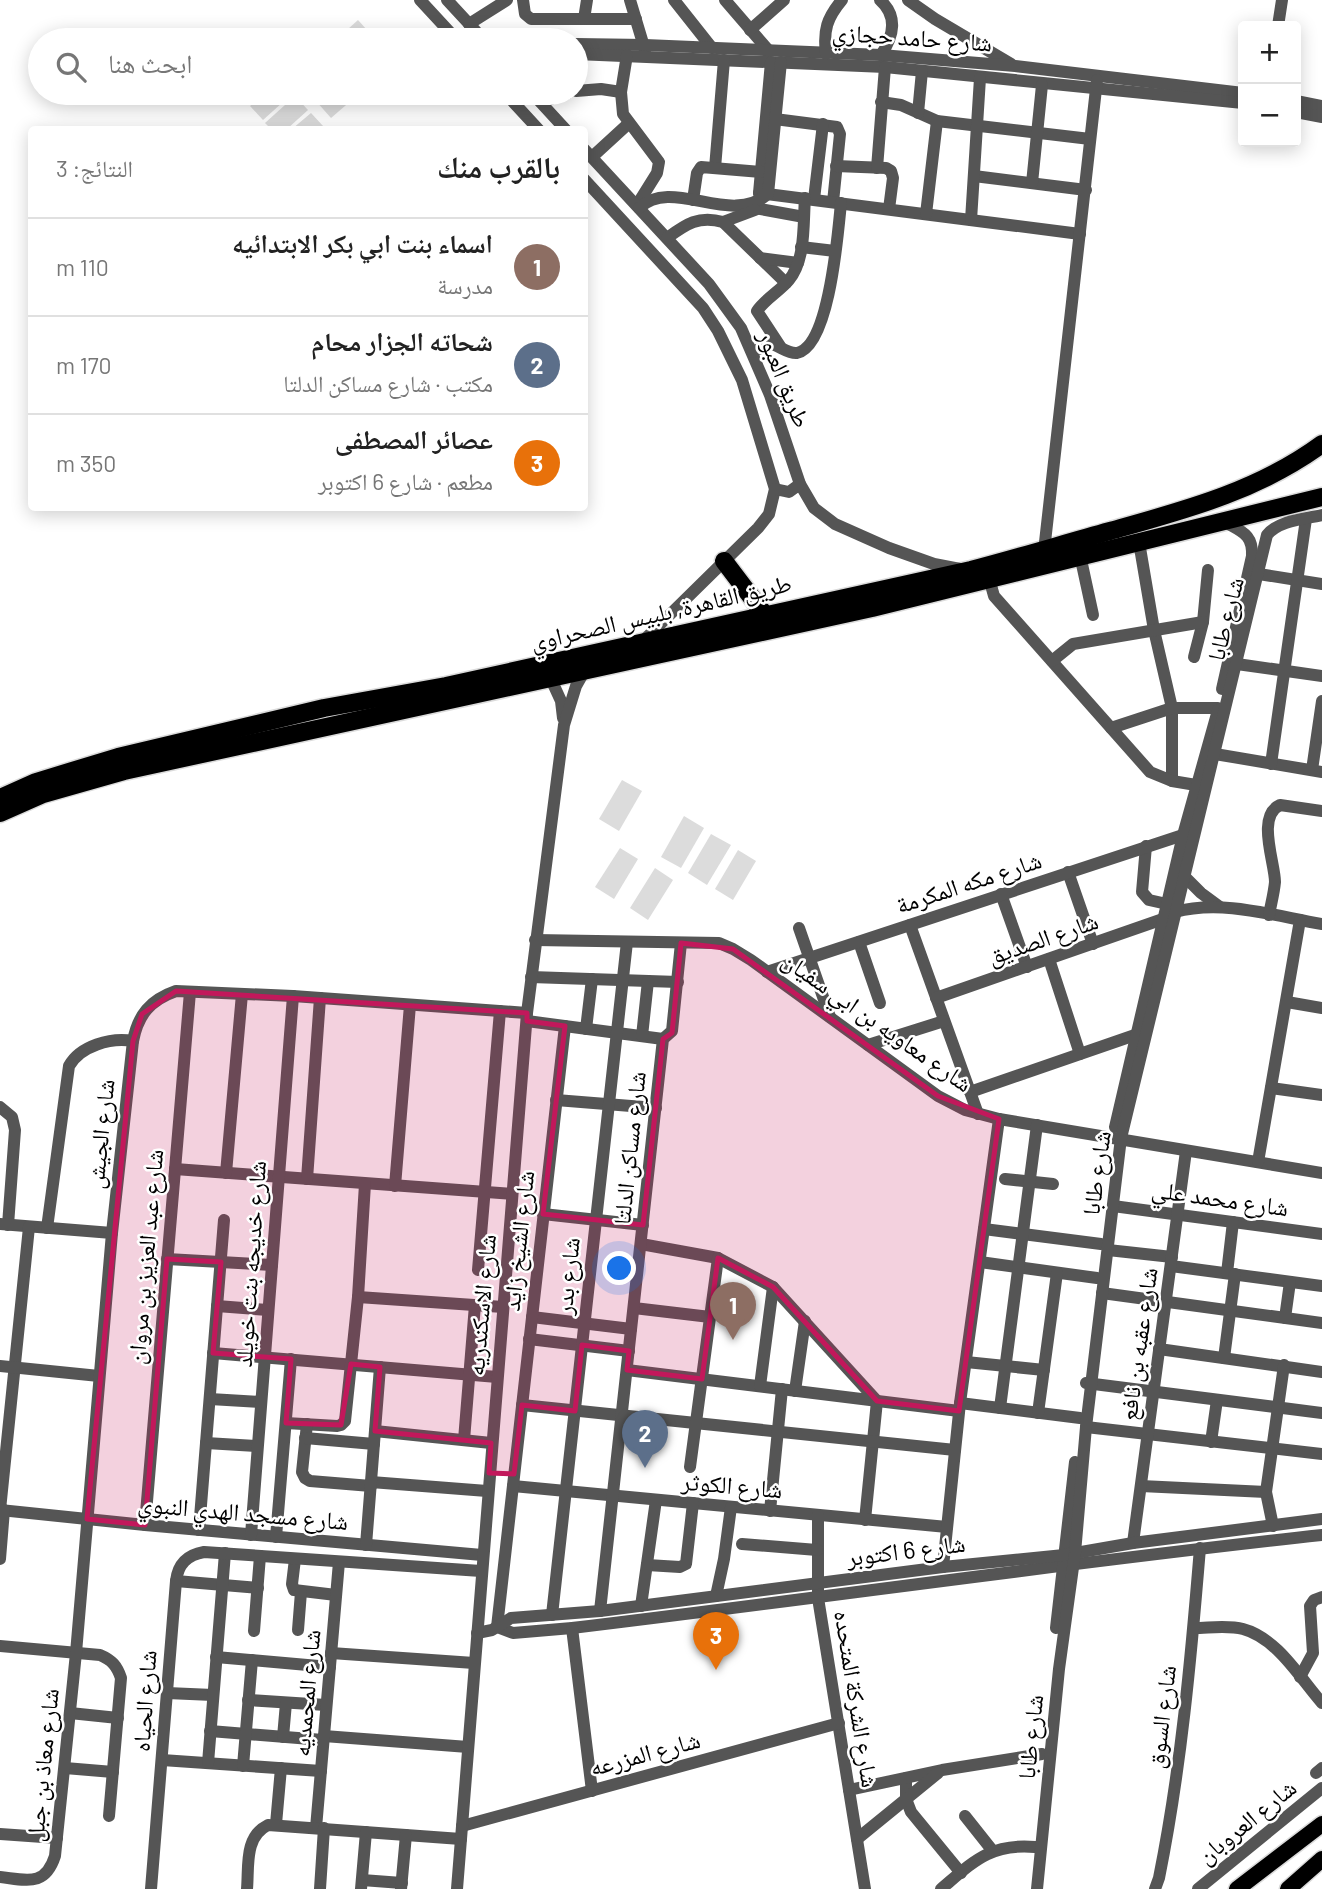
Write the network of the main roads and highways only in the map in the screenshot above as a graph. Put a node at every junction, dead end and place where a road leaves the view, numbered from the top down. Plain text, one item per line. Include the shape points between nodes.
1 (1322, 444) edge
2 (1322, 497) edge
3 (724, 561) road end
4 (765, 615) junction
5 (356, 702) junction
6 (324, 708) junction
7 (359, 721) junction
8 (328, 727) junction
9 (0, 798) edge
10 (0, 813) edge
11 (1322, 1824) edge
12 (1321, 1861) edge
13 (1237, 1889) edge
14 (1288, 1889) edge

1 - 4 highway, طريق القاهرة, بلبيس الصحراوي via 1235,493 1158,519 971,570
2 - 7 highway, طريق القاهرة, بلبيس الصحراوي via 872,608
3 - 4 highway
4 - 5 highway, طريق القاهرة, بلبيس الصحراوي
5 - 6 highway, طريق القاهرة, بلبيس الصحراوي
5 - 7 highway
6 - 8 highway via 331,714
6 - 9 highway, طريق القاهرة, بلبيس الصحراوي via 118,757
7 - 8 highway, طريق القاهرة, بلبيس الصحراوي
8 - 10 highway, طريق القاهرة, بلبيس الصحراوي via 101,777
11 - 13 main road
12 - 14 main road

